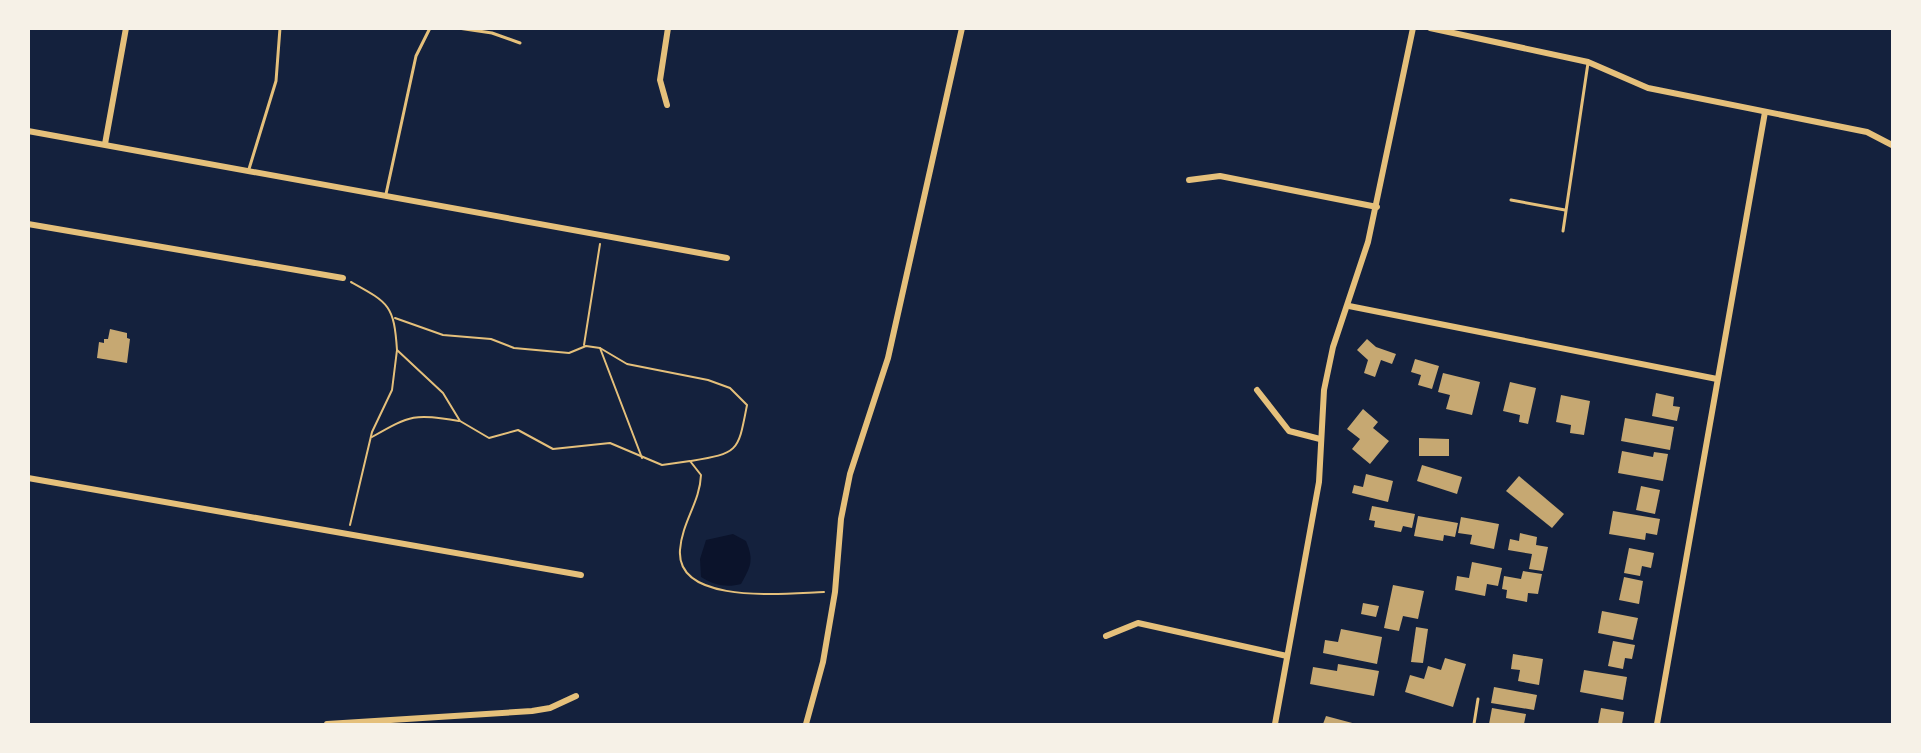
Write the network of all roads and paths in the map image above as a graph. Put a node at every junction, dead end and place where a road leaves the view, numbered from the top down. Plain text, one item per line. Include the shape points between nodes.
1 (126, 28) edge
2 (280, 28) edge
3 (430, 28) edge
4 (458, 28) edge
5 (668, 28) edge
6 (962, 28) edge
7 (1413, 28) edge
8 (1430, 28) edge
9 (520, 44) dead end
10 (1588, 62) junction
11 (667, 105) dead end
12 (1765, 112) junction
13 (28, 131) edge
14 (105, 144) junction
15 (1893, 145) edge
16 (249, 170) junction
17 (1189, 180) dead end
18 (385, 196) junction
19 (1511, 200) dead end
20 (1377, 207) junction
21 (1566, 210) junction
22 (28, 224) edge
23 (1563, 231) dead end
24 (601, 234) junction
25 (727, 258) dead end
26 (343, 278) joint
27 (1348, 306) junction
28 (394, 318) junction
29 (586, 346) junction
30 (600, 348) junction
31 (397, 350) junction
32 (1717, 379) junction
33 (1257, 390) dead end
34 (460, 422) junction
35 (372, 436) junction
36 (1320, 439) junction
37 (642, 458) junction
38 (690, 461) junction
39 (28, 478) edge
40 (348, 534) junction
41 (581, 575) dead end
42 (835, 592) junction
43 (1106, 636) dead end
44 (1287, 656) junction
45 (576, 696) dead end
46 (1478, 699) dead end
47 (327, 724) edge
48 (806, 724) edge
49 (1275, 724) edge
50 (1474, 724) edge
51 (1657, 724) edge

1 - 14 street
2 - 16 lane via 276,81
3 - 18 lane via 416,56
4 - 9 lane via 492,33
5 - 11 street via 660,80
6 - 42 street via 888,358 850,474 841,519
7 - 20 street
8 - 10 street
10 - 12 street via 1648,88
10 - 21 lane
12 - 15 street via 1867,132
12 - 32 street
13 - 14 street
14 - 16 street
16 - 18 street
17 - 20 street via 1220,176
18 - 24 street
19 - 21 lane
20 - 27 street
21 - 23 lane
22 - 26 street
24 - 25 street
24 - 29 path
26 - 28 path via 378,297
27 - 32 street
27 - 36 street via 1333,347
28 - 29 path via 443,335 491,339 514,348 569,353
28 - 31 path
29 - 30 path
30 - 37 path
30 - 38 path via 627,364 730,388 747,405 740,442 717,458
31 - 34 path via 443,393
31 - 35 path via 392,390
32 - 51 street
33 - 36 street via 1289,431
34 - 35 path via 421,415
34 - 37 path via 489,438 518,430 553,449 610,443
35 - 40 path
36 - 44 street via 1317,499
37 - 38 path via 662,465
38 - 42 path via 701,474 701,492 687,519 680,550 681,566 691,579 717,590
39 - 40 street
40 - 41 street
42 - 48 street via 823,663
43 - 44 street via 1138,623
44 - 49 street
45 - 47 street via 532,711
46 - 50 lane

